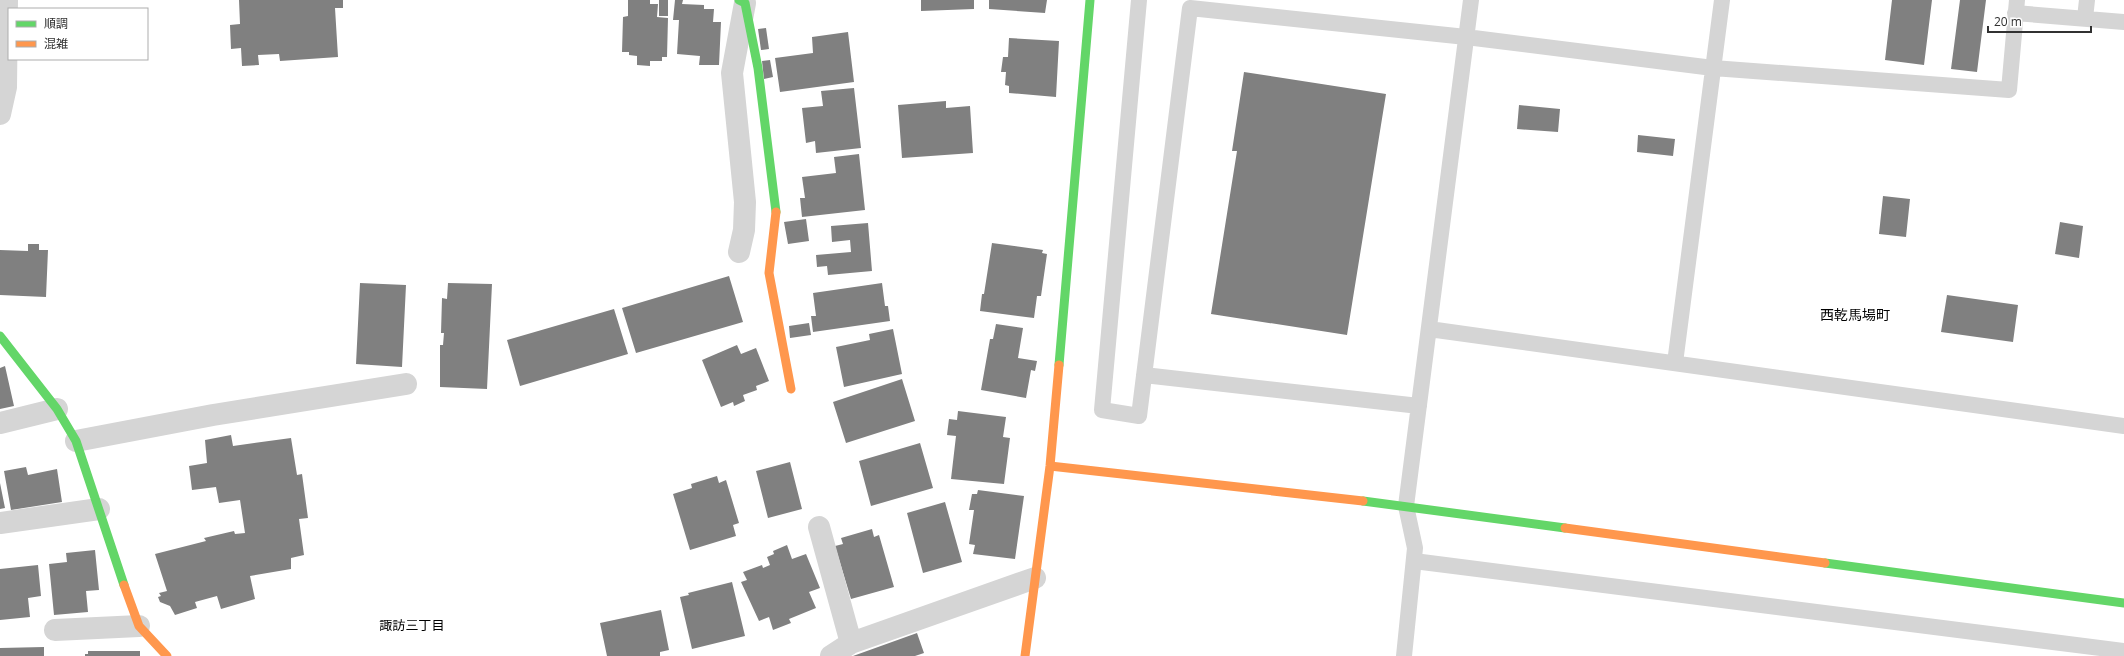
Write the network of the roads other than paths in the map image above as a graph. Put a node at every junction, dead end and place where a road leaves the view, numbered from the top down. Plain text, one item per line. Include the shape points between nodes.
1 (7, 0) edge
2 (1090, 0) edge
3 (1139, 0) edge
4 (1471, 0) edge
5 (1722, 0) edge
6 (2087, 0) edge
7 (742, 1) edge
8 (2016, 6) edge
9 (2085, 18) junction
10 (2124, 22) edge
11 (1466, 37) junction
12 (1713, 68) junction
13 (0, 114) edge
14 (739, 252) dead end
15 (1429, 329) junction
16 (0, 336) edge
17 (1675, 363) junction
18 (1144, 375) junction
19 (406, 384) dead end
20 (792, 389) dead end
21 (1418, 406) junction
22 (57, 409) junction
23 (0, 423) edge
24 (2124, 426) edge
25 (76, 441) junction
26 (1050, 466) junction
27 (1406, 506) junction
28 (99, 510) junction
29 (0, 522) edge
30 (819, 527) dead end
31 (1414, 561) junction
32 (1035, 578) junction
33 (2124, 603) edge
34 (139, 626) junction
35 (55, 630) dead end
36 (851, 643) junction
37 (2124, 650) edge
38 (167, 656) edge
39 (831, 656) edge
40 (1025, 656) edge
41 (1404, 656) edge

1 - 13 street via 6,87
2 - 26 street
3 - 18 lane via 1102,410 1139,416
4 - 11 lane
5 - 12 lane
6 - 9 lane
7 - 14 street via 732,72 745,202 744,230
7 - 20 street via 758,68 777,207 769,273
8 - 9 lane
8 - 12 lane via 2009,90
9 - 10 lane
11 - 12 lane
11 - 15 lane
11 - 18 lane via 1190,8
12 - 17 lane
15 - 17 lane
15 - 21 lane
16 - 22 street
17 - 24 lane
18 - 21 lane
19 - 25 street via 213,415
21 - 27 lane
22 - 23 street
22 - 25 street
25 - 28 street
26 - 27 street
26 - 32 street
27 - 31 lane via 1415,548
27 - 33 street
28 - 29 street
28 - 34 street
30 - 36 street
31 - 37 lane
31 - 41 lane
32 - 36 street
32 - 40 street
34 - 35 street
34 - 38 street
36 - 39 street

